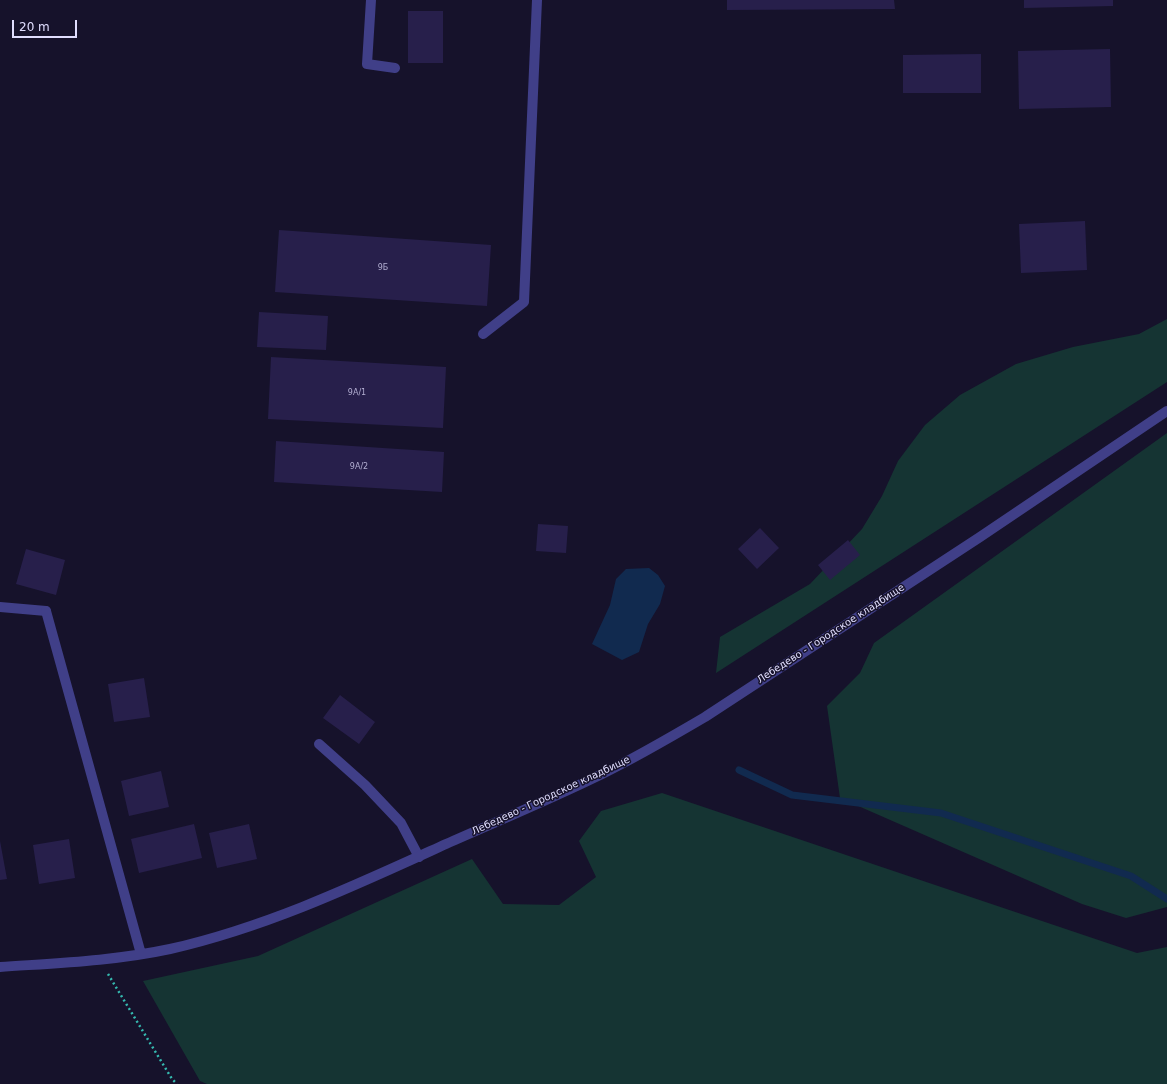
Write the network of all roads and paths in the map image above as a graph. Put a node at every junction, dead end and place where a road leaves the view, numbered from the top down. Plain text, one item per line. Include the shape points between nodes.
1 (371, 0) edge
2 (538, 0) edge
3 (395, 68) dead end
4 (483, 334) dead end
5 (1167, 411) edge
6 (0, 607) edge
7 (320, 744) dead end
8 (419, 857) junction
9 (141, 954) junction
10 (99, 960) junction
11 (0, 967) edge
12 (177, 1084) edge

1 - 3 street via 367,64
2 - 4 street via 524,302
5 - 8 street, Лебедево - Городское кладбище via 980,537 661,743 602,774
6 - 9 street via 46,610
7 - 8 street via 401,823
8 - 9 street, Лебедево - Городское кладбище via 267,921 201,941
9 - 10 street, Лебедево - Городское кладбище
10 - 11 street, Лебедево - Городское кладбище
10 - 12 path

